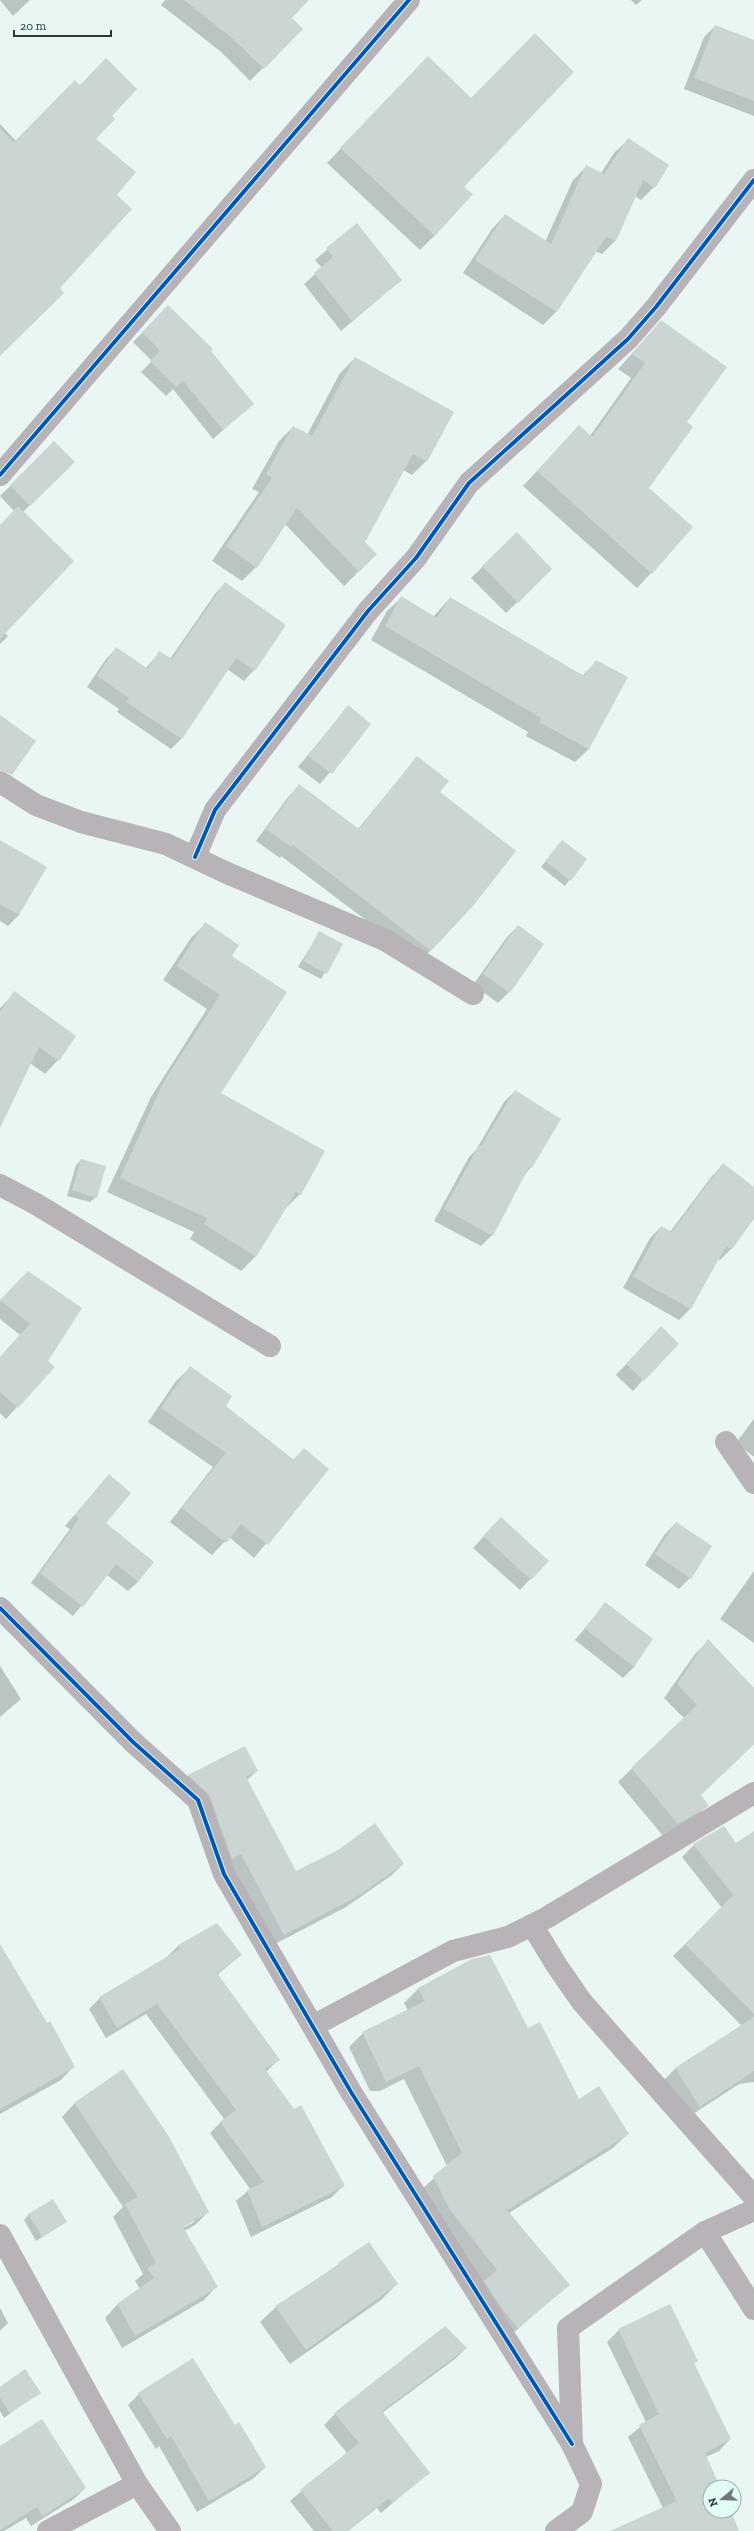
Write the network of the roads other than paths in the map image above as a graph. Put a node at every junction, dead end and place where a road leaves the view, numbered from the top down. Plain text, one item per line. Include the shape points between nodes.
1 (409, 0) edge
2 (754, 180) edge
3 (0, 475) edge
4 (0, 782) edge
5 (195, 857) junction
6 (473, 994) dead end
7 (0, 1185) edge
8 (270, 1346) dead end
9 (726, 1442) dead end
10 (754, 1483) edge
11 (0, 1608) edge
12 (754, 1793) edge
13 (532, 1925) junction
14 (313, 2026) junction
15 (754, 2197) edge
16 (754, 2210) edge
17 (705, 2232) junction
18 (0, 2235) edge
19 (754, 2309) edge
20 (572, 2444) junction
21 (137, 2484) junction
22 (48, 2531) edge
23 (170, 2531) edge
24 (556, 2531) edge

1 - 3 street
2 - 5 street via 656,307 628,338 469,483 416,558 368,611 216,810
4 - 5 street via 36,806 81,822 166,844
5 - 6 street via 385,940
7 - 8 street via 36,1204
9 - 10 street
11 - 14 street via 133,1742 198,1800 224,1874
12 - 13 street
13 - 14 street via 508,1937 453,1951
13 - 15 street via 582,2002
14 - 20 street
16 - 17 street
17 - 19 street
17 - 20 street via 568,2328
18 - 21 street
20 - 24 street via 591,2484 582,2512
21 - 22 street
21 - 23 street

